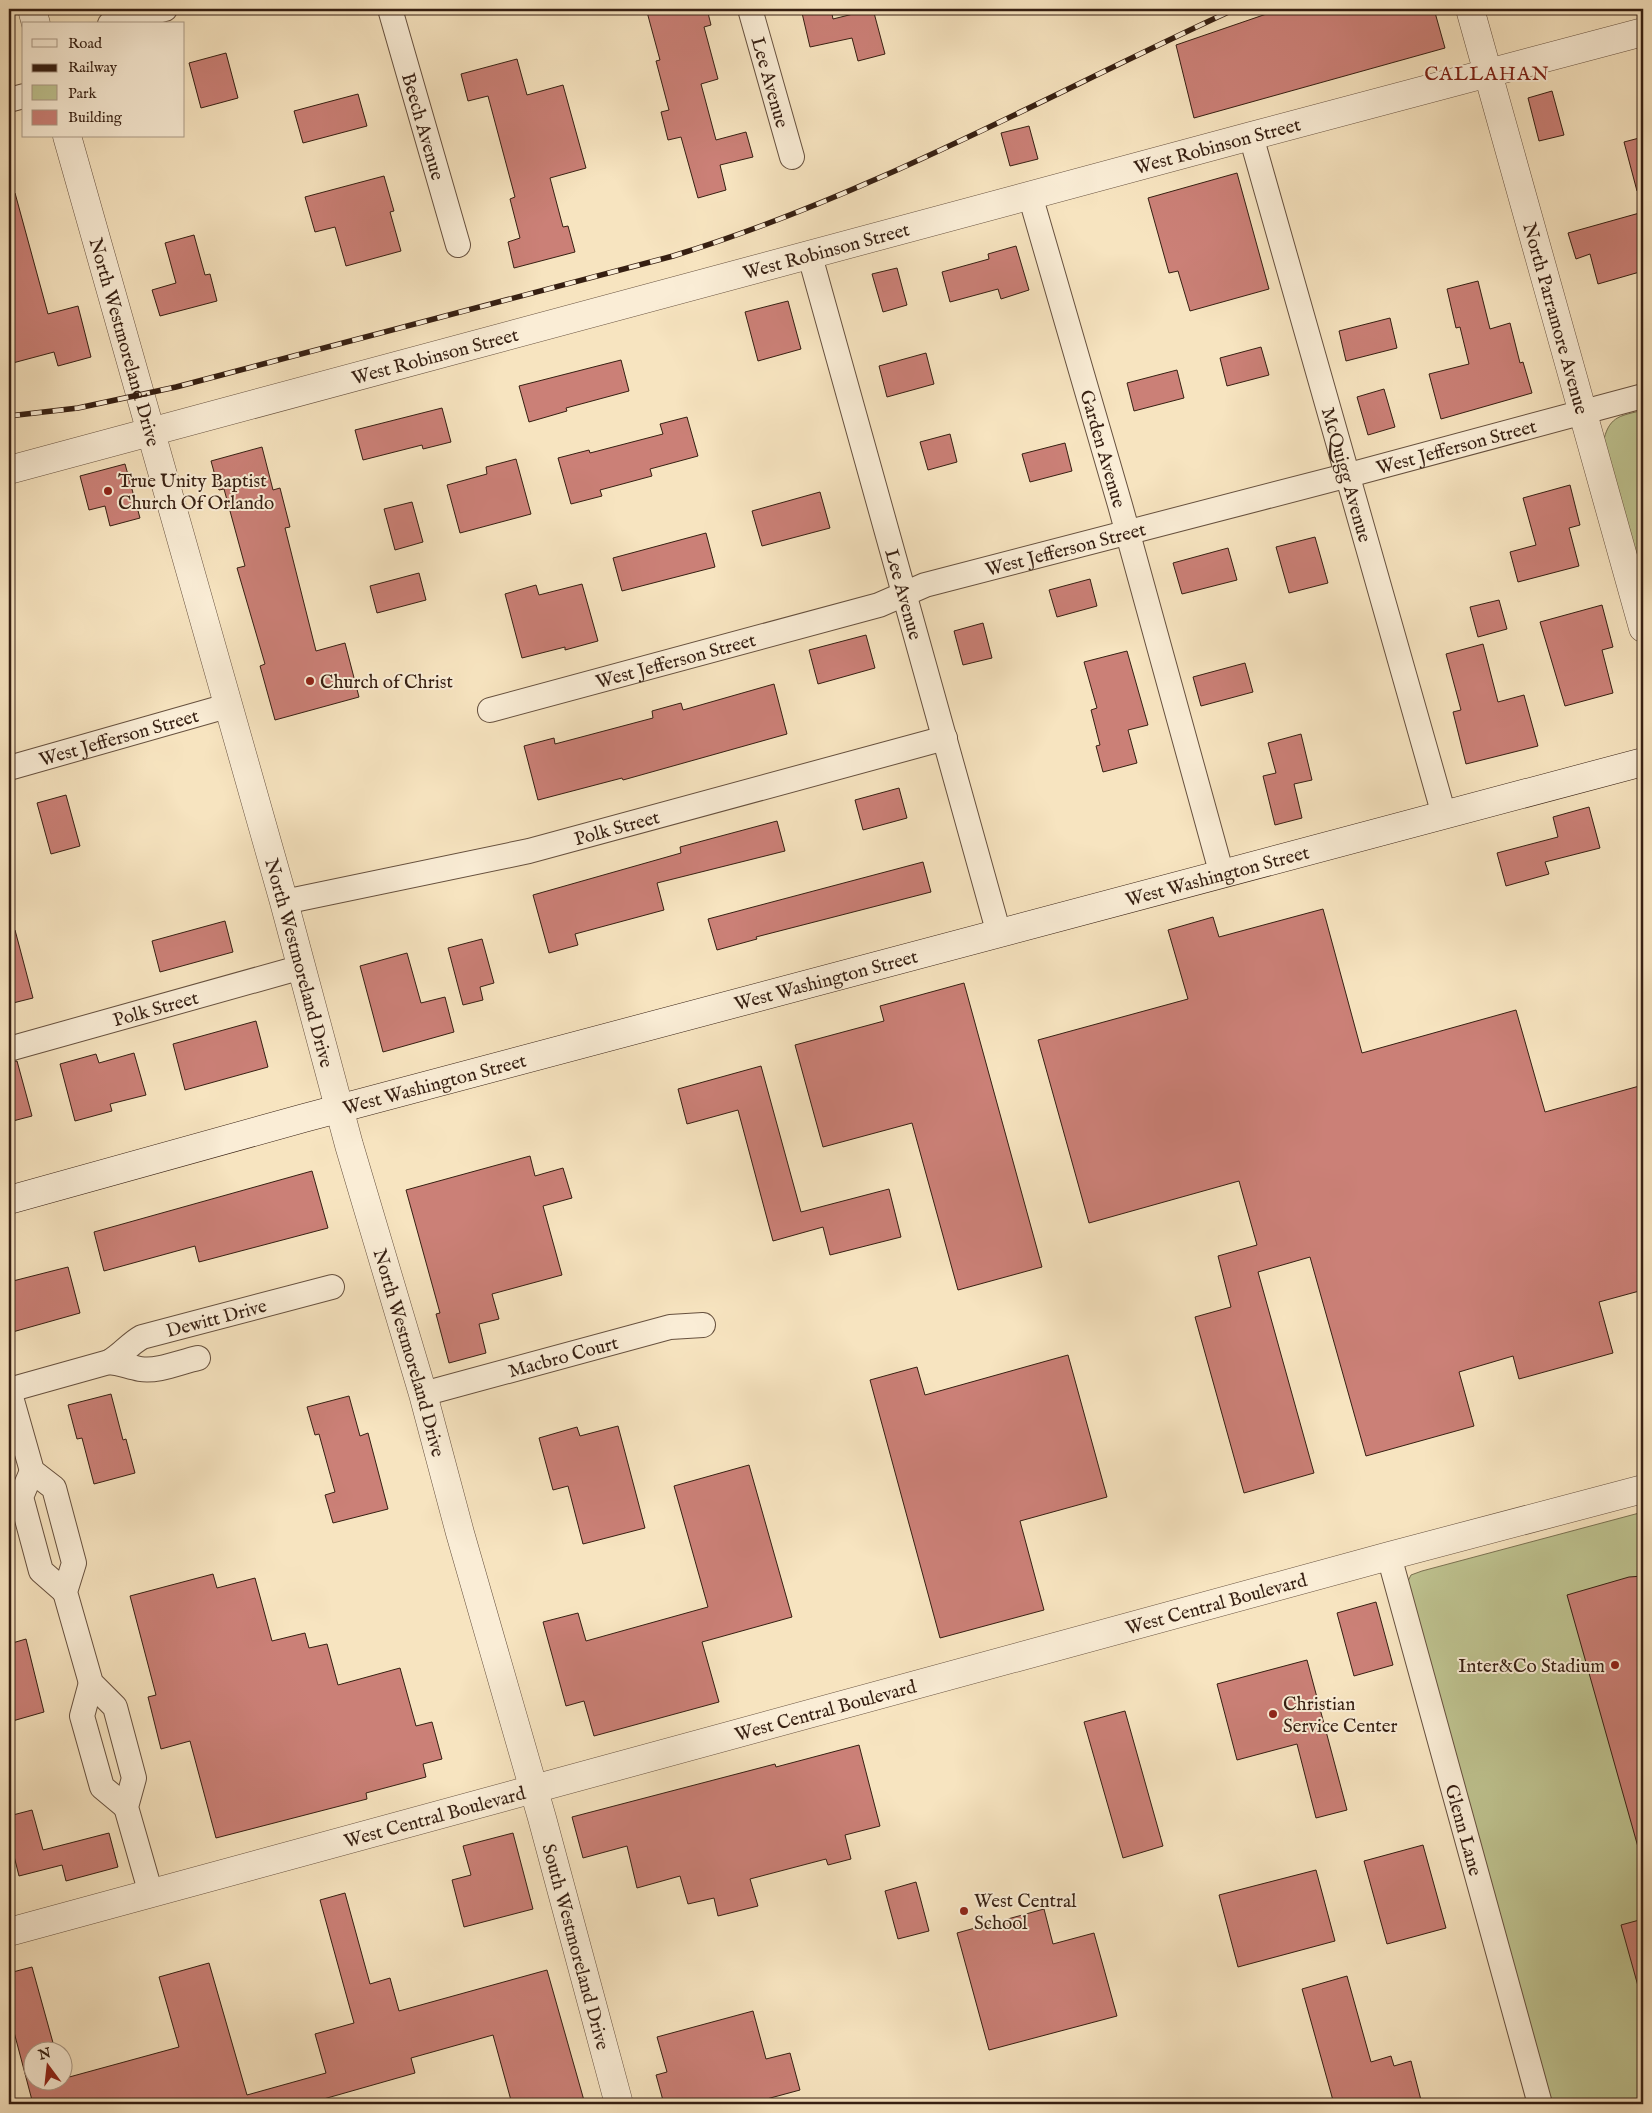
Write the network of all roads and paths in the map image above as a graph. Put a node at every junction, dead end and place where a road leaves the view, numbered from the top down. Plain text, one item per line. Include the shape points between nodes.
1 (32, 9) edge
2 (165, 9) edge
3 (390, 9) edge
4 (750, 9) edge
5 (1470, 9) edge
6 (35, 22) edge
7 (117, 22) edge
8 (1643, 32) edge
9 (1489, 74) junction
10 (22, 97) edge
11 (9, 100) edge
12 (1251, 136) junction
13 (69, 138) edge
14 (792, 157) dead end
15 (1030, 195) junction
16 (458, 245) dead end
17 (810, 256) junction
18 (1643, 396) edge
19 (1583, 412) junction
20 (150, 431) junction
21 (9, 470) edge
22 (1349, 475) junction
23 (1128, 533) junction
24 (905, 594) junction
25 (1643, 628) edge
26 (228, 706) junction
27 (490, 710) dead end
28 (946, 738) junction
29 (1643, 762) edge
30 (9, 768) edge
31 (1444, 815) junction
32 (1222, 875) junction
33 (284, 902) junction
34 (999, 934) junction
35 (302, 967) junction
36 (9, 1049) edge
37 (339, 1109) junction
38 (9, 1200) edge
39 (332, 1287) dead end
40 (703, 1325) dead end
41 (198, 1358) dead end
42 (109, 1362) junction
43 (9, 1390) edge
44 (423, 1394) junction
45 (32, 1471) junction
46 (1643, 1489) edge
47 (1389, 1556) junction
48 (66, 1592) junction
49 (91, 1683) junction
50 (533, 1789) junction
51 (126, 1807) junction
52 (150, 1894) junction
53 (9, 1932) edge
54 (619, 2104) edge
55 (1540, 2104) edge

1 - 6 street
2 - 7 street
3 - 16 street, Beech Avenue
4 - 14 street, Lee Avenue
5 - 9 street, North Parramore Avenue
8 - 9 street, West Robinson Street
9 - 12 street, West Robinson Street
9 - 19 street, North Parramore Avenue
10 - 11 street
12 - 15 street, West Robinson Street
12 - 22 street, McQuigg Avenue
13 - 20 street, North Westmoreland Drive
15 - 17 street, West Robinson Street
15 - 23 street, Garden Avenue
17 - 20 street, West Robinson Street
17 - 24 street, Lee Avenue
18 - 19 street, West Jefferson Street
19 - 22 street, West Jefferson Street
19 - 25 street, North Parramore Avenue
20 - 21 street, West Robinson Street
20 - 26 street, North Westmoreland Drive
22 - 23 street, West Jefferson Street
22 - 31 street, McQuigg Avenue
23 - 24 street, West Jefferson Street via 925,584
23 - 32 street, Garden Avenue
24 - 27 street, West Jefferson Street via 879,605
24 - 28 street, Lee Avenue
26 - 30 street, West Jefferson Street
26 - 33 street, North Westmoreland Drive
28 - 33 street, Polk Street via 529,850
28 - 34 street, Lee Avenue
29 - 31 street, West Washington Street
31 - 32 street, West Washington Street
32 - 34 street, West Washington Street
33 - 35 street, North Westmoreland Drive
34 - 37 street, West Washington Street
35 - 36 street, Polk Street
35 - 37 street, North Westmoreland Drive
37 - 38 street, West Washington Street
37 - 44 street, North Westmoreland Drive
39 - 42 street, Dewitt Drive via 142,1337
40 - 44 street, Macbro Court via 670,1327
41 - 42 street, Dewitt Drive via 141,1370
42 - 43 street, Dewitt Drive
43 - 45 street
44 - 50 street, North Westmoreland Drive
45 - 48 street via 54,1488 74,1562
45 - 48 street via 21,1497 41,1571
46 - 47 street, West Central Boulevard
47 - 50 street, West Central Boulevard
47 - 55 street, Glenn Lane
48 - 49 street
49 - 51 street via 115,1707 134,1778
49 - 51 street via 82,1716 102,1787
50 - 52 street, West Central Boulevard
50 - 54 street, South Westmoreland Drive
51 - 52 street
52 - 53 street, West Central Boulevard

